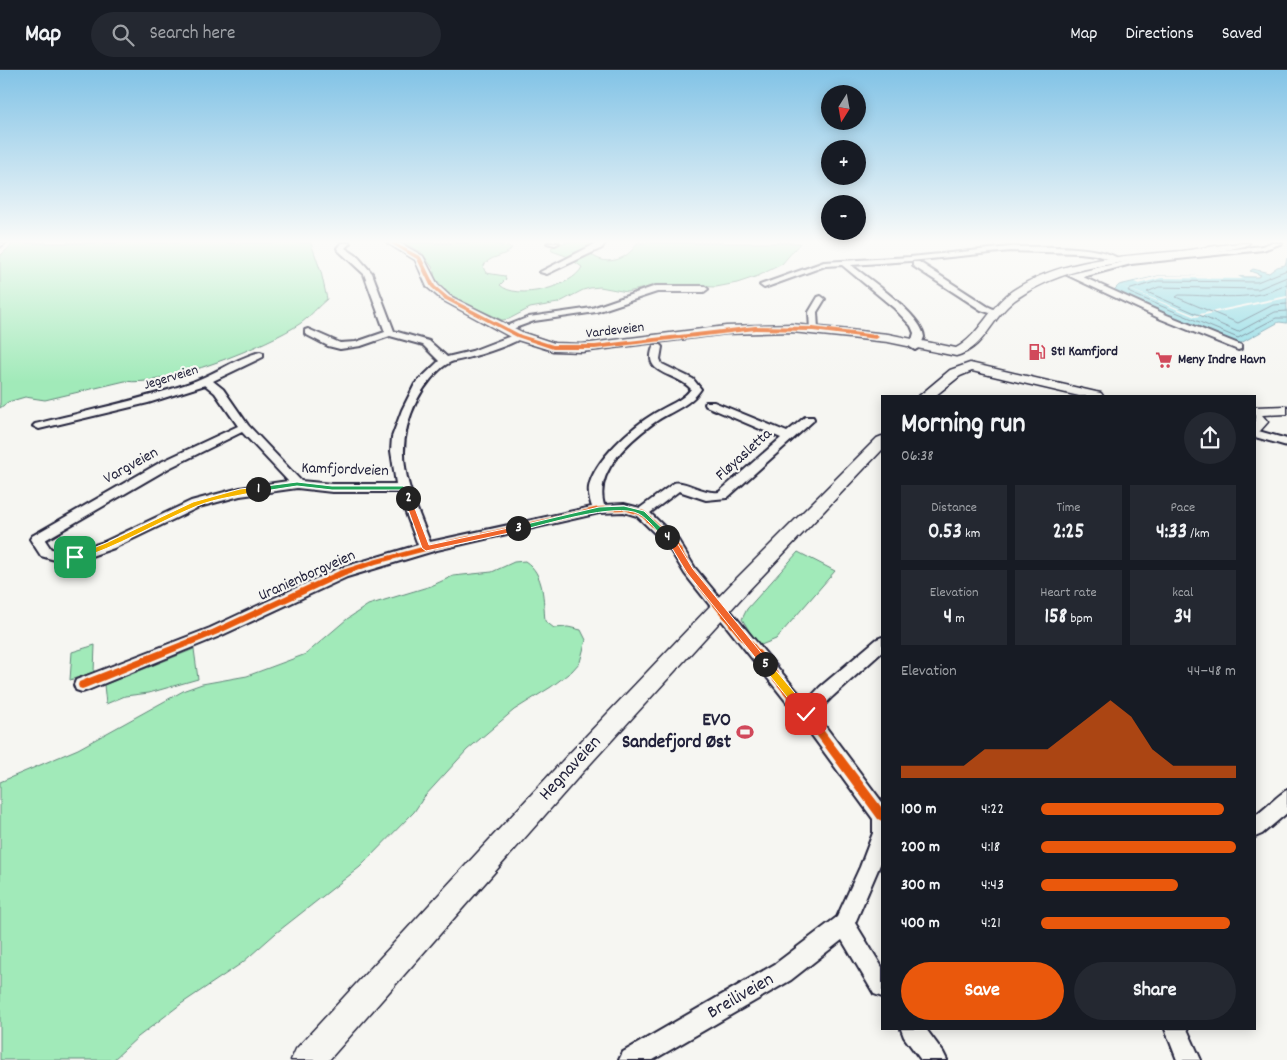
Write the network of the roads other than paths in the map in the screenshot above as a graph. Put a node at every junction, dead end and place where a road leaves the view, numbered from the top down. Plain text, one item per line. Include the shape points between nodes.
1 (374, 289) edge
2 (435, 289) edge
3 (655, 289) edge
4 (875, 289) edge
5 (955, 289) edge
6 (1023, 289) edge
7 (1101, 289) edge
8 (821, 299) dead end
9 (996, 312) junction
10 (504, 329) junction
11 (814, 329) junction
12 (985, 329) junction
13 (308, 332) dead end
14 (390, 333) junction
15 (519, 336) junction
16 (916, 346) junction
17 (657, 347) dead end
18 (1238, 347) dead end
19 (260, 355) dead end
20 (955, 356) junction
21 (976, 360) junction
22 (445, 361) junction
23 (206, 381) junction
24 (939, 385) junction
25 (927, 395) edge
26 (1092, 395) edge
27 (710, 404) dead end
28 (1287, 410) edge
29 (809, 419) dead end
30 (1256, 422) edge
31 (39, 426) dead end
32 (244, 427) junction
33 (789, 437) junction
34 (1287, 441) edge
35 (881, 442) edge
36 (297, 484) junction
37 (403, 488) junction
38 (599, 510) junction
39 (642, 513) junction
40 (38, 539) joint
41 (426, 548) junction
42 (720, 608) junction
43 (881, 644) edge
44 (82, 685) dead end
45 (806, 714) junction
46 (1287, 799) edge
47 (881, 815) edge
48 (1256, 827) edge
49 (881, 837) edge
50 (844, 924) junction
51 (881, 984) edge
52 (913, 1030) edge
53 (1176, 1030) edge
54 (307, 1060) edge
55 (631, 1060) edge
56 (935, 1060) edge
57 (1189, 1060) edge

1 - 14 street
2 - 10 main road, Vardeveien
3 - 10 street, Vardeveien via 593,310 532,319
4 - 16 street via 910,319 919,334
5 - 9 street
6 - 9 main road
7 - 18 street
8 - 11 street via 813,312
9 - 12 main road
10 - 15 main road, Vardeveien
11 - 15 main road, Vardeveien via 734,330 572,348 543,345
11 - 16 main road, Vardeveien
12 - 20 main road via 975,342
12 - 21 main road
13 - 14 street via 325,342 349,347
14 - 22 street via 426,343
15 - 22 street
16 - 20 main road, Vardeveien
17 - 38 street via 655,359 658,366 686,379 696,389 694,394 656,416 609,461 595,488
19 - 23 street
20 - 21 main road, Vardeveien via 960,365
20 - 24 main road
21 - 24 main road
21 - 26 main road, Vardeveien
22 - 37 street via 419,386 401,424 397,451
23 - 31 street, Jegerveien via 132,405
23 - 32 street, Jegerveien via 219,391
24 - 25 main road
27 - 33 street, Fløyasletta
28 - 30 main road
29 - 33 street, Fløyasletta
30 - 34 street
32 - 36 street, Jegerveien
32 - 40 street, Vargveien via 165,464
33 - 39 street, Fløyasletta via 723,495 704,497 678,486
35 - 42 main road, Hegnaveien
36 - 37 street, Kamfjordveien via 332,488
36 - 40 street, Kamfjordveien via 209,499 75,557 46,553
37 - 41 street
38 - 39 street, Uranienborgveien via 624,508
38 - 41 street, Uranienborgveien
39 - 42 street via 673,543 690,571
41 - 44 street, Uranienborgveien via 342,573 215,632
42 - 45 street
42 - 54 main road, Hegnaveien
43 - 45 street
45 - 47 street
46 - 48 street
49 - 50 street
50 - 51 street
50 - 55 street, Breiliveien via 783,972
52 - 56 street
53 - 57 street

